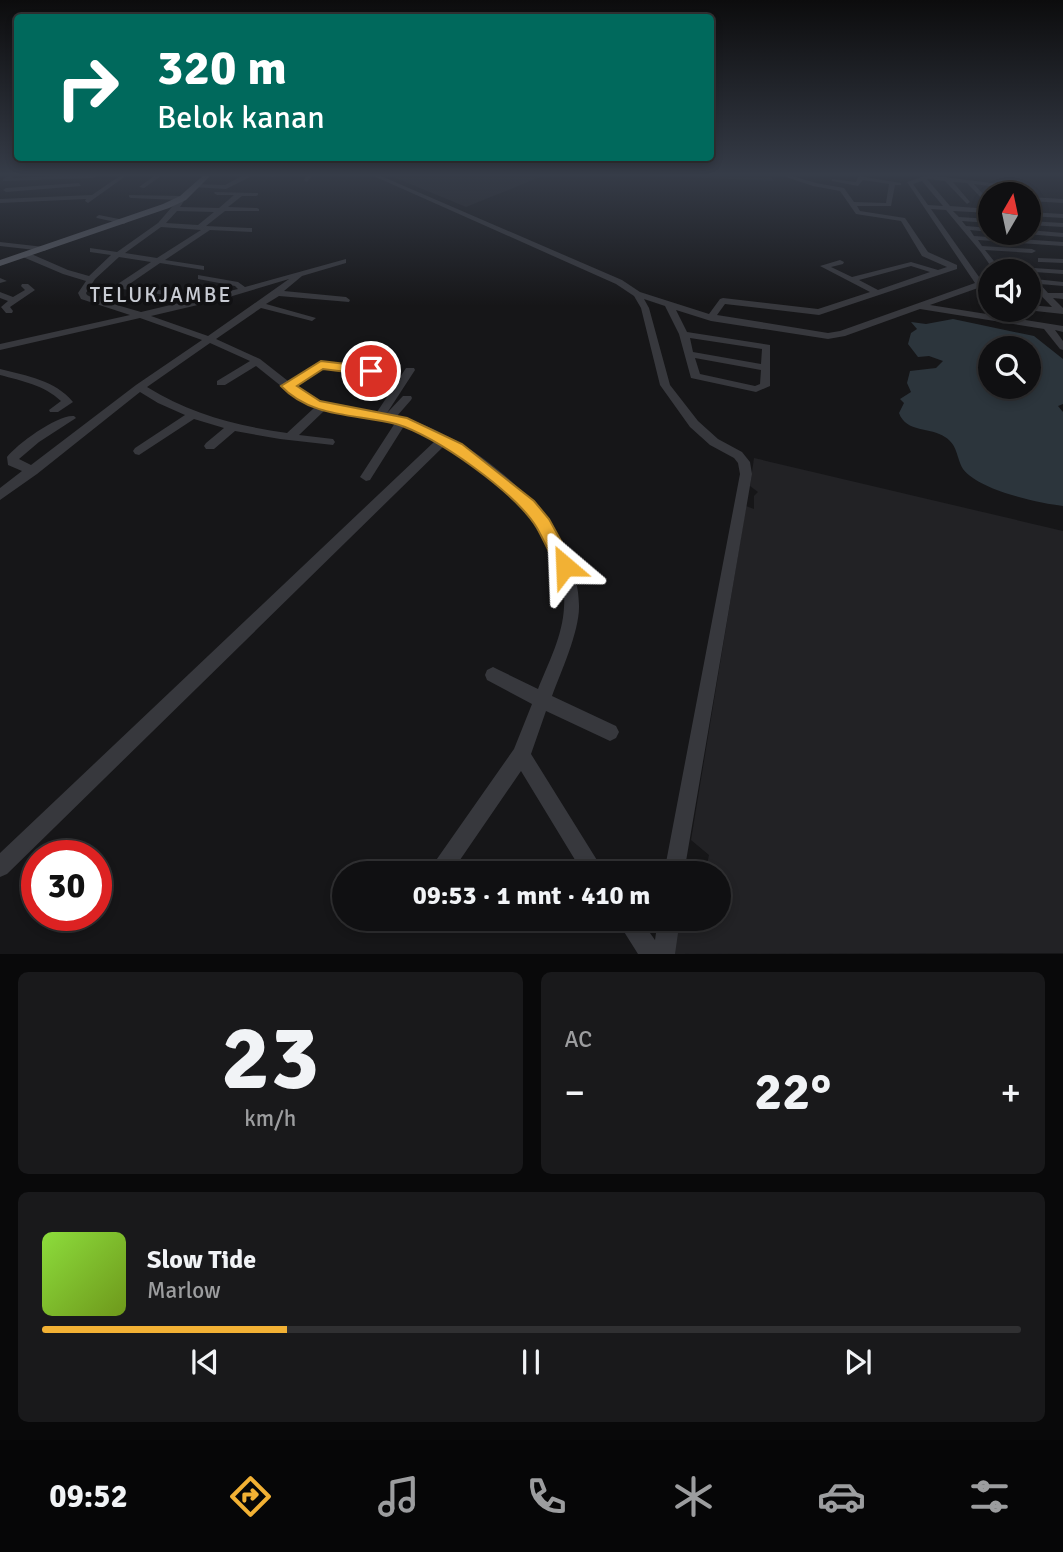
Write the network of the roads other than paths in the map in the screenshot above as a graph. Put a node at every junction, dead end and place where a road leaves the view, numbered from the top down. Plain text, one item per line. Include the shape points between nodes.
1 (100, 218) edge
2 (135, 218) edge
3 (165, 218) edge
4 (214, 218) edge
5 (472, 218) edge
6 (891, 218) edge
7 (933, 218) edge
8 (902, 219) joint
9 (959, 219) joint
10 (978, 220) edge
11 (112, 223) junction
12 (1041, 224) edge
13 (157, 225) junction
14 (1063, 225) edge
15 (939, 227) junction
16 (204, 228) junction
17 (966, 228) junction
18 (978, 229) edge
19 (249, 230) dead end
20 (1041, 233) edge
21 (1063, 235) edge
22 (974, 238) junction
23 (0, 244) edge
24 (1063, 244) edge
25 (44, 249) junction
26 (93, 250) dead end
27 (983, 250) junction
28 (116, 254) junction
29 (26, 255) junction
30 (1010, 255) dead end
31 (1037, 256) junction
32 (989, 259) edge
33 (1013, 259) edge
34 (343, 261) dead end
35 (1063, 261) edge
36 (157, 262) junction
37 (840, 262) dead end
38 (0, 263) edge
39 (1041, 271) edge
40 (938, 272) junction
41 (1053, 272) junction
42 (1063, 272) edge
43 (298, 276) junction
44 (90, 279) junction
45 (850, 280) junction
46 (977, 280) joint
47 (1041, 281) edge
48 (1063, 284) edge
49 (24, 286) dead end
50 (121, 286) junction
51 (244, 290) junction
52 (1041, 291) edge
53 (163, 293) dead end
54 (277, 293) junction
55 (878, 293) junction
56 (637, 294) junction
57 (0, 295) edge
58 (1045, 295) junction
59 (1063, 296) edge
60 (13, 300) junction
61 (346, 300) dead end
62 (96, 302) junction
63 (668, 303) junction
64 (260, 305) junction
65 (919, 306) junction
66 (773, 309) junction
67 (1041, 309) edge
68 (9, 311) dead end
69 (1061, 311) edge
70 (978, 312) edge
71 (141, 316) junction
72 (711, 317) junction
73 (312, 318) dead end
74 (1027, 322) edge
75 (1047, 327) junction
76 (769, 328) junction
77 (1063, 329) edge
78 (684, 334) junction
79 (208, 339) junction
80 (0, 347) edge
81 (767, 347) junction
82 (1063, 347) edge
83 (691, 354) junction
84 (257, 361) junction
85 (766, 368) junction
86 (410, 370) dead end
87 (371, 371) dead end
88 (3, 375) edge
89 (222, 383) dead end
90 (288, 386) junction
91 (141, 387) junction
92 (407, 398) dead end
93 (322, 407) junction
94 (193, 415) junction
95 (70, 418) junction
96 (390, 418) junction
97 (90, 427) junction
98 (231, 428) junction
99 (290, 437) junction
100 (443, 440) junction
101 (329, 442) dead end
102 (210, 446) dead end
103 (139, 451) dead end
104 (33, 471) junction
105 (366, 477) dead end
106 (0, 495) edge
107 (493, 675) dead end
108 (542, 701) junction
109 (610, 732) dead end
110 (521, 755) junction
111 (447, 861) edge
112 (587, 861) edge
113 (676, 861) edge
114 (0, 867) edge
115 (635, 931) edge
116 (667, 931) edge
117 (652, 954) edge
118 (664, 954) edge

1 - 11 street
2 - 11 main road
3 - 13 street
4 - 16 street
5 - 56 street via 620,282
6 - 8 street
7 - 15 street
8 - 40 street via 926,255 954,267
9 - 10 street
9 - 17 street
11 - 25 main road
12 - 14 street
13 - 16 street
13 - 28 street
15 - 17 street
15 - 46 street
16 - 19 street
16 - 36 street
17 - 18 street
17 - 22 street
20 - 21 street
22 - 24 street
22 - 27 street
23 - 25 street
25 - 29 main road
26 - 28 street
27 - 31 street
27 - 32 street
28 - 36 street
28 - 44 street
29 - 38 main road
29 - 44 street via 56,265 70,276
30 - 33 street
31 - 35 street
31 - 41 street
34 - 43 street
36 - 50 street
36 - 51 street via 239,284
37 - 45 street via 824,266
39 - 41 street
40 - 45 street via 911,264
40 - 55 street
41 - 42 street
43 - 51 street
43 - 54 street
44 - 62 street via 82,293
45 - 55 street
46 - 65 street
47 - 48 street
49 - 60 street via 31,290
50 - 53 street
50 - 62 street
51 - 71 street
52 - 58 street
54 - 61 street
54 - 64 street
55 - 66 street via 819,312
56 - 63 street
56 - 113 street via 645,307 665,385 694,424 738,455 746,474
57 - 60 street
58 - 59 street
58 - 69 street
60 - 68 street via 5,307
62 - 71 street
63 - 72 street
63 - 78 street
64 - 73 street
64 - 79 street
65 - 70 street
65 - 76 street via 836,336
66 - 72 street via 723,301
66 - 76 street
67 - 69 street
71 - 79 street
71 - 80 street
72 - 76 street
74 - 75 street
75 - 77 street
75 - 82 street
76 - 81 street
78 - 81 street
78 - 83 street
79 - 84 street
79 - 91 street
81 - 85 street
83 - 85 street
83 - 85 street via 695,376 717,382 763,389
84 - 89 street
84 - 90 street
86 - 96 street
87 - 90 street via 321,365
88 - 95 street via 47,385 68,402 54,412
90 - 93 street
91 - 94 street
91 - 97 street
92 - 96 street
93 - 96 street
93 - 99 street
94 - 98 street
94 - 103 street
95 - 97 street
95 - 104 street via 13,457 12,462
96 - 100 street
96 - 105 street
97 - 104 street
98 - 99 street
98 - 102 street
99 - 101 street
100 - 108 street via 488,470 528,505 565,566 572,586 572,614
100 - 114 street
104 - 106 street
107 - 108 street
108 - 109 street
108 - 110 street
110 - 111 street
110 - 112 street
115 - 117 street
116 - 118 street

